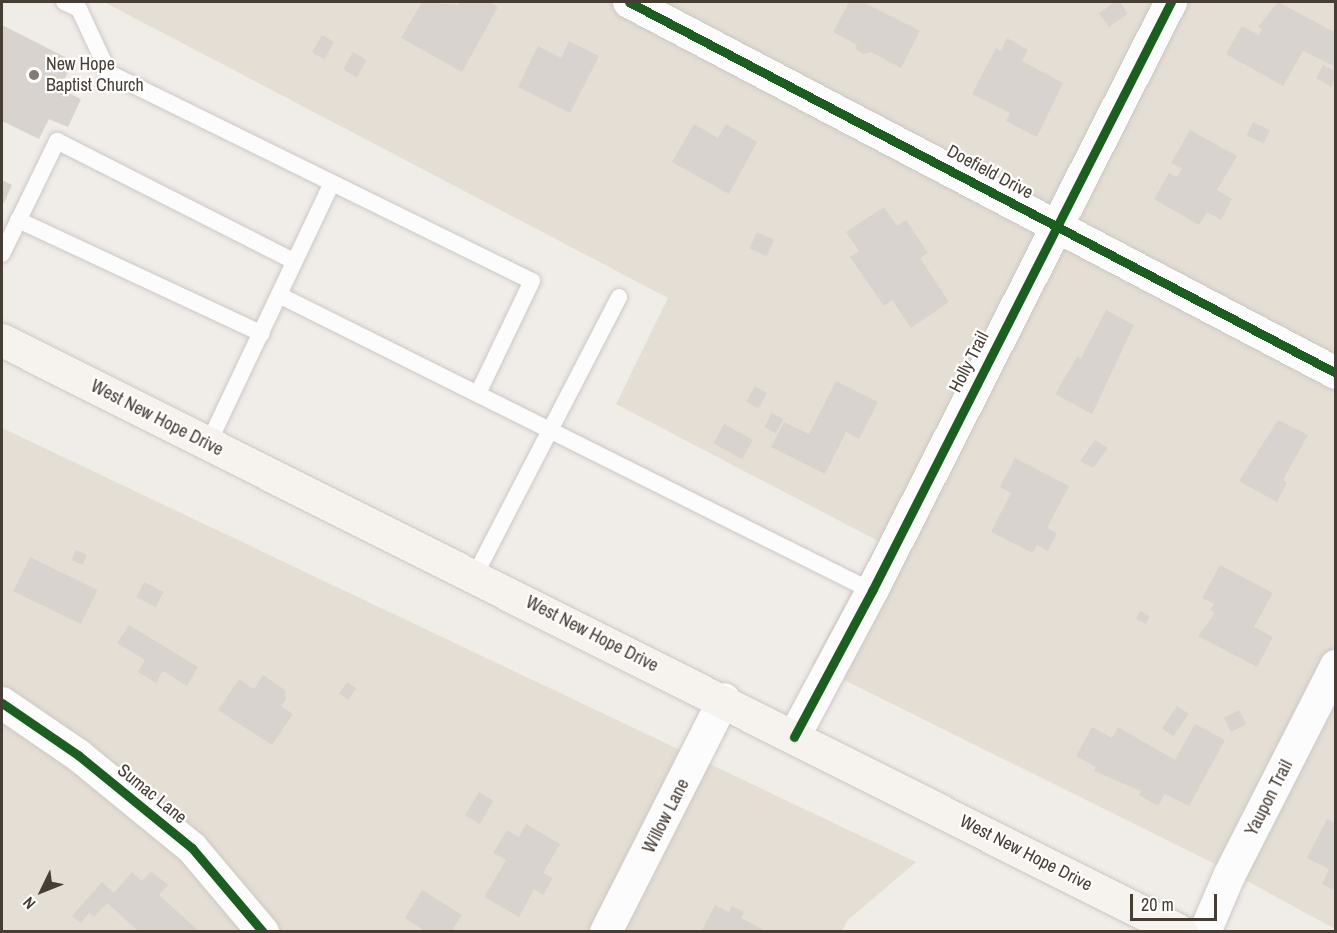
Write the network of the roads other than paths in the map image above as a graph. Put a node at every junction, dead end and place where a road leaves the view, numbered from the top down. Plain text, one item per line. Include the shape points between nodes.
1 (64, 2) edge
2 (629, 2) edge
3 (1172, 2) edge
4 (331, 184) junction
5 (18, 220) junction
6 (1057, 226) junction
7 (2, 254) edge
8 (294, 261) junction
9 (279, 295) junction
10 (619, 297) dead end
11 (262, 334) junction
12 (2, 340) edge
13 (1335, 373) edge
14 (478, 393) junction
15 (550, 428) junction
16 (208, 444) junction
17 (475, 575) junction
18 (872, 591) junction
19 (1335, 666) edge
20 (724, 699) junction
21 (2, 703) edge
22 (794, 736) junction
23 (263, 932) edge
24 (606, 932) edge
25 (1181, 932) edge
26 (1206, 932) edge

1 - 4 lane via 79,9 109,73
2 - 6 street, Doefield Drive
3 - 6 street, Holly Trail
4 - 8 lane
4 - 14 lane via 532,281
5 - 7 lane
5 - 8 lane via 57,141
5 - 11 lane
6 - 13 street, Doefield Drive
6 - 18 street, Holly Trail
8 - 9 lane
9 - 11 lane
9 - 14 lane
10 - 15 lane
11 - 16 lane
12 - 16 main road, West New Hope Drive
14 - 15 lane
15 - 17 lane
15 - 18 lane
16 - 17 main road, West New Hope Drive
17 - 20 main road, West New Hope Drive
18 - 22 street, Holly Trail
19 - 26 street, Yaupon Trail via 1229,876
20 - 22 main road, West New Hope Drive
20 - 24 street, Willow Lane
21 - 23 street, Sumac Lane via 78,754 192,848
22 - 25 main road, West New Hope Drive

